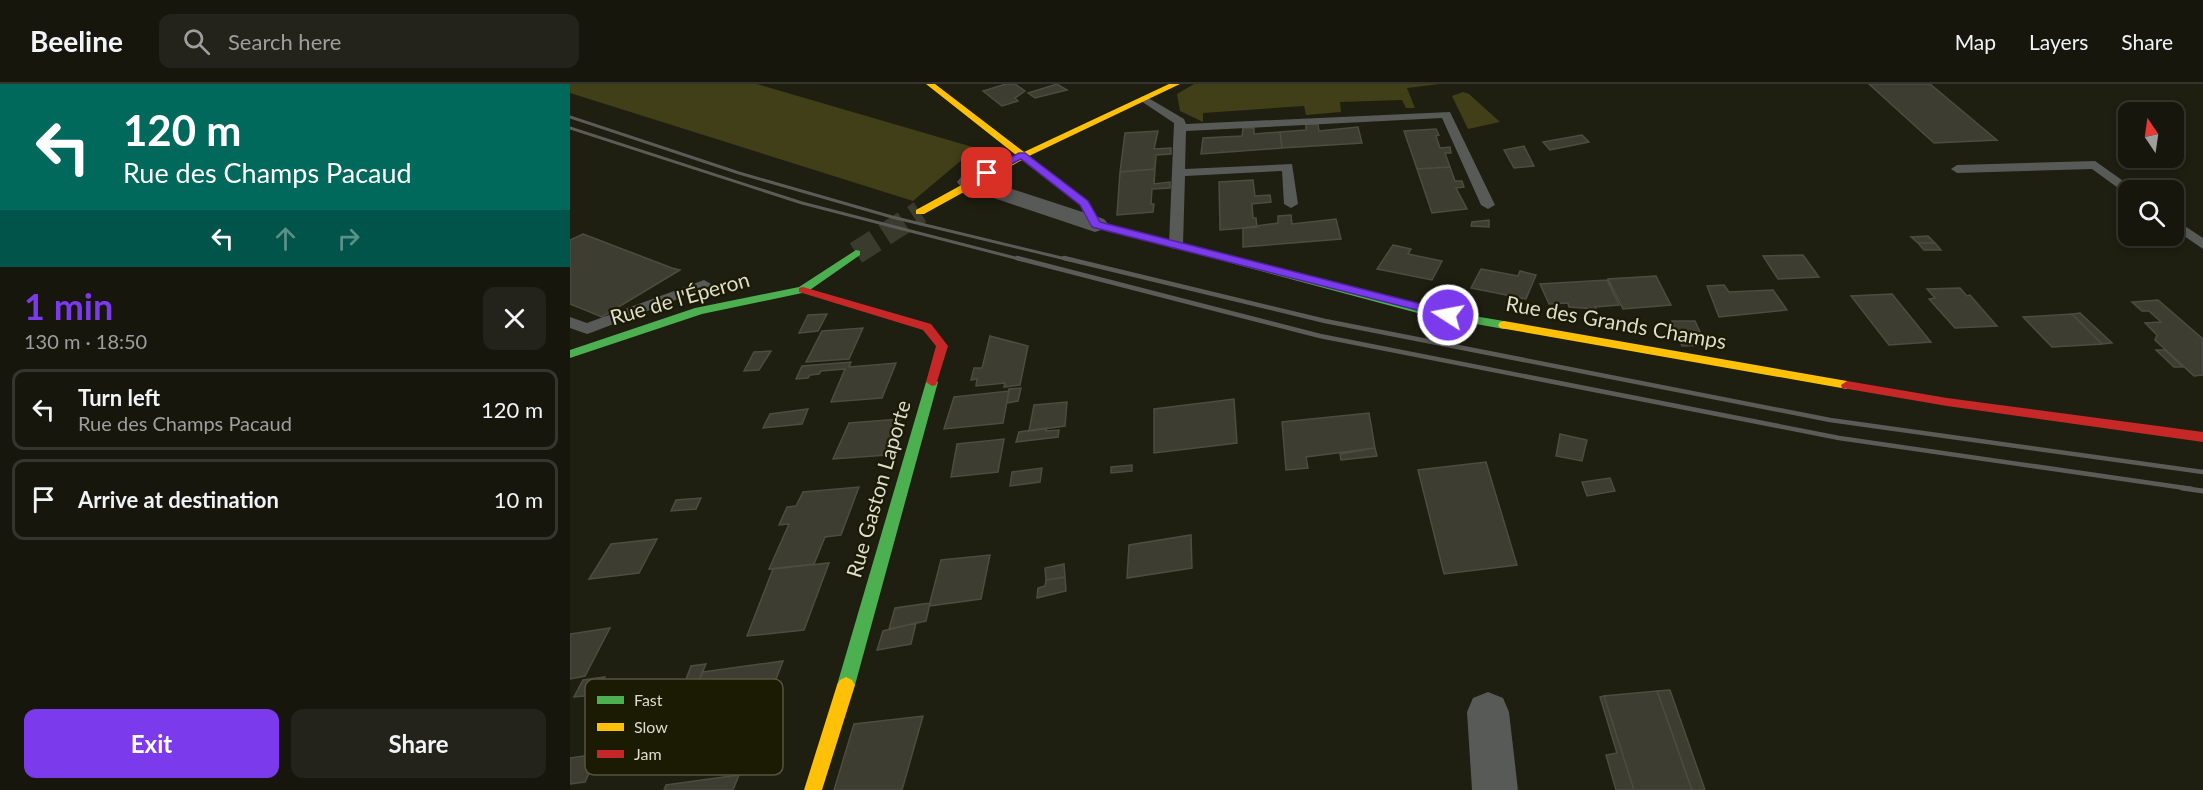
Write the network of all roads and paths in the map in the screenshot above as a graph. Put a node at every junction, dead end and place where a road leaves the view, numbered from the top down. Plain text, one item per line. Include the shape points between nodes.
1 (930, 84) edge
2 (1176, 84) edge
3 (1144, 99) junction
4 (1180, 128) junction
5 (1022, 155) junction
6 (1957, 169) dead end
7 (1178, 173) junction
8 (2118, 181) edge
9 (969, 182) junction
10 (1291, 204) dead end
11 (1488, 205) dead end
12 (920, 212) tunnel mouth
13 (1095, 225) junction
14 (2184, 231) edge
15 (1176, 245) junction
16 (2203, 246) edge
17 (856, 253) tunnel mouth
18 (704, 284) dead end
19 (803, 290) junction
20 (570, 322) edge
21 (570, 354) edge
22 (2203, 437) edge
23 (1488, 712) dead end
24 (813, 790) edge
25 (1495, 790) edge

1 - 5 street
2 - 3 street
3 - 4 lane via 1180,122
3 - 5 street
4 - 7 lane
4 - 11 lane via 1446,114
5 - 9 street
5 - 13 street via 1084,203
6 - 8 lane via 2095,165
7 - 10 lane via 1288,167
7 - 15 lane
9 - 12 street
9 - 13 street
13 - 15 street, Rue des Grands Champs
14 - 16 lane
15 - 22 street, Rue des Grands Champs via 1425,311 1947,402
17 - 19 street
18 - 20 lane via 587,329
19 - 21 street, Rue de l'Éperon via 699,311
19 - 24 street, Rue Gaston Laporte via 927,327 942,346
23 - 25 street

